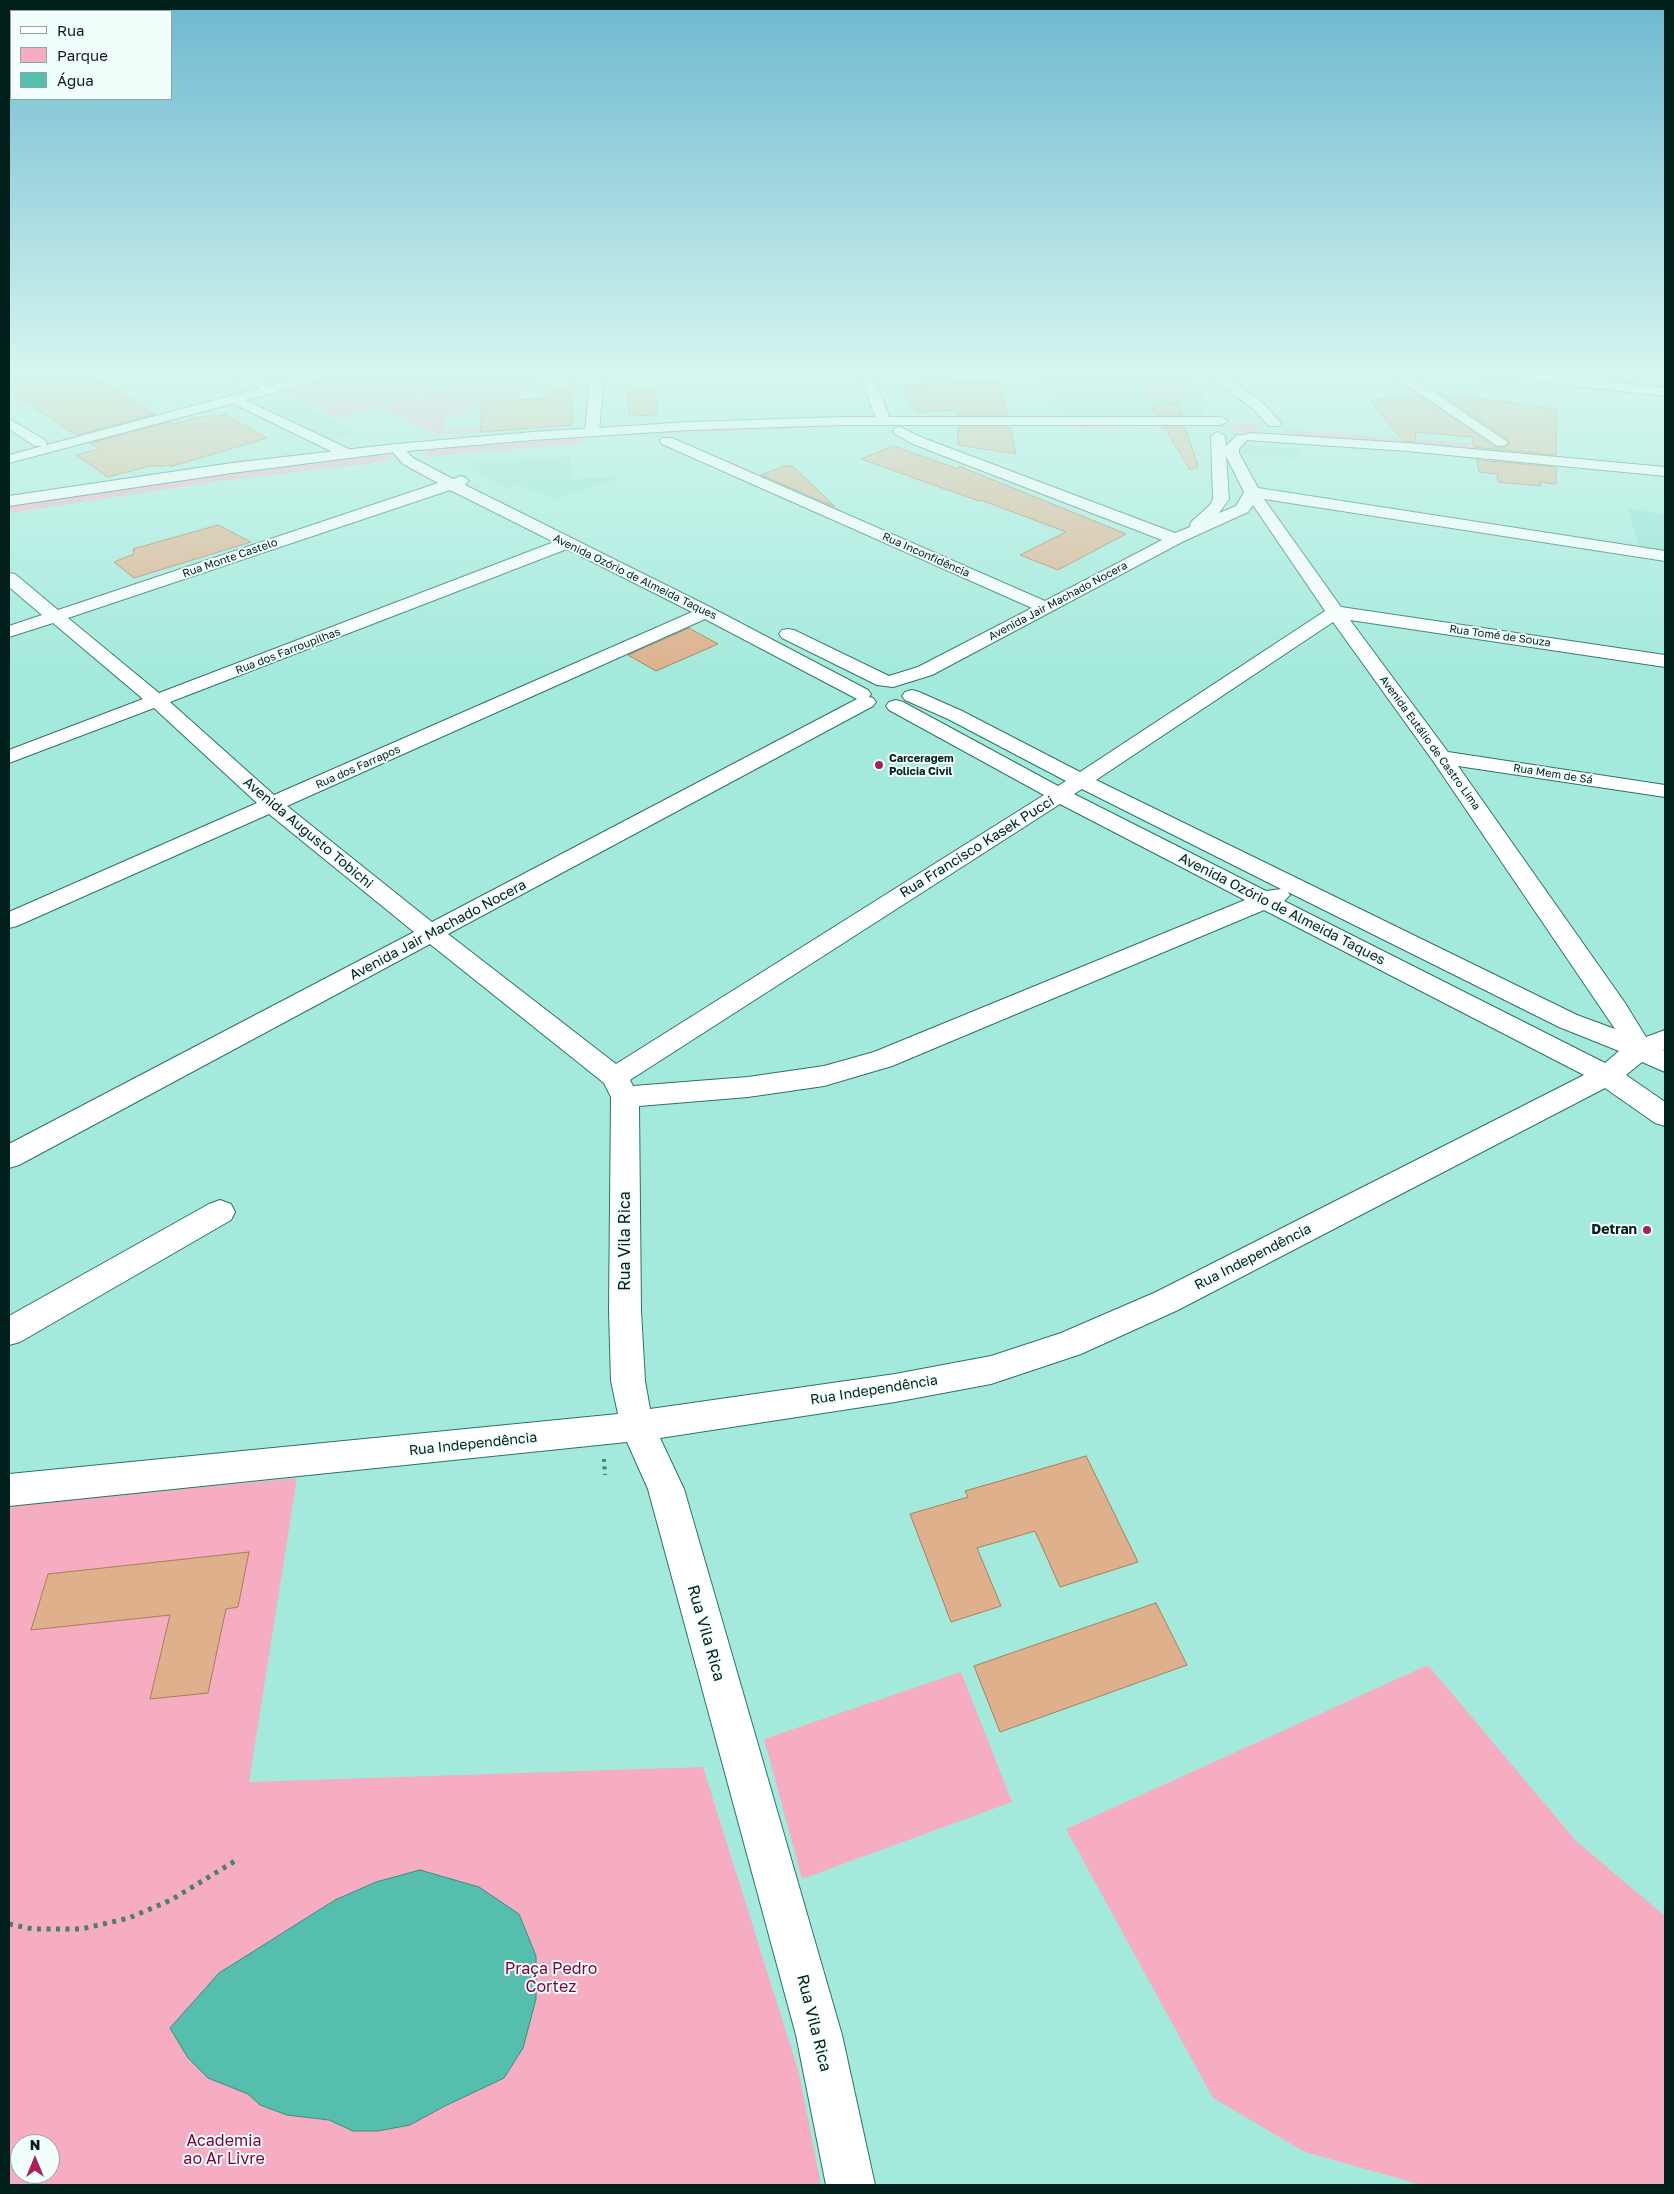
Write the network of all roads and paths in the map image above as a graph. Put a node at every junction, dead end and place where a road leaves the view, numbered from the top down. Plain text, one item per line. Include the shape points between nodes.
1 (196, 473) edge
2 (302, 473) edge
3 (431, 473) edge
4 (465, 473) edge
5 (742, 473) edge
6 (1009, 473) edge
7 (1223, 473) edge
8 (1242, 473) edge
9 (472, 477) junction
10 (451, 484) junction
11 (1252, 492) junction
12 (9, 501) edge
13 (9, 514) edge
14 (1183, 535) junction
15 (566, 543) junction
16 (1665, 556) edge
17 (9, 578) edge
18 (734, 608) dead end
19 (1047, 608) junction
20 (706, 612) junction
21 (1335, 612) junction
22 (56, 617) junction
23 (777, 629) dead end
24 (9, 632) edge
25 (1665, 661) edge
26 (925, 671) junction
27 (888, 681) junction
28 (907, 697) junction
29 (863, 698) junction
30 (157, 702) junction
31 (9, 757) edge
32 (1442, 757) junction
33 (1080, 780) junction
34 (1665, 791) edge
35 (1058, 795) junction
36 (272, 805) junction
37 (1298, 887) junction
38 (1266, 900) junction
39 (9, 922) edge
40 (432, 934) junction
41 (1657, 1051) edge
42 (1607, 1075) junction
43 (620, 1087) junction
44 (1665, 1116) edge
45 (9, 1157) edge
46 (220, 1212) dead end
47 (9, 1332) edge
48 (637, 1426) junction
49 (9, 1490) edge
50 (235, 1861) dead end
51 (9, 1924) edge
52 (850, 2185) edge

1 - 12 street
2 - 13 street
3 - 10 street, Avenida Ozório de Almeida Taques
4 - 9 street, Avenida Ozório de Almeida Taques
5 - 19 street, Rua Inconfidência
6 - 14 street
7 - 14 street, Avenida Jair Machado Nocera via 1217,507
8 - 11 street, Avenida Eutálio de Castro Lima
9 - 10 street, Rua Monte Castelo
9 - 18 street, Avenida Ozório de Almeida Taques
10 - 15 street, Avenida Ozório de Almeida Taques
10 - 22 street, Rua Monte Castelo
11 - 14 street, Avenida Jair Machado Nocera via 1242,509
11 - 16 street
11 - 21 street, Avenida Eutálio de Castro Lima
14 - 19 street, Avenida Jair Machado Nocera
15 - 20 street, Avenida Ozório de Almeida Taques
15 - 30 street, Rua dos Farroupilhas
17 - 22 street, Avenida Augusto Tobichi
19 - 26 street, Avenida Jair Machado Nocera
20 - 29 street, Avenida Ozório de Almeida Taques
20 - 36 street, Rua dos Farrapos
21 - 25 street, Rua Tomé de Souza
21 - 32 street, Avenida Eutálio de Castro Lima
21 - 33 street, Rua Francisco Kasek Pucci
22 - 24 street, Rua Monte Castelo
22 - 30 street, Avenida Augusto Tobichi
23 - 27 street
26 - 27 street, Avenida Jair Machado Nocera
26 - 28 street, Avenida Jair Machado Nocera
27 - 28 street via 904,684
27 - 29 street, Avenida Jair Machado Nocera via 867,685
28 - 29 street, Avenida Ozório de Almeida Taques via 884,707
28 - 33 street, Avenida Ozório de Almeida Taques via 955,715
28 - 35 street, Avenida Ozório de Almeida Taques
29 - 40 street, Avenida Jair Machado Nocera
30 - 31 street, Rua dos Farroupilhas
30 - 36 street, Avenida Augusto Tobichi
32 - 34 street, Rua Mem de Sá
32 - 41 street, Avenida Eutálio de Castro Lima via 1616,1009
33 - 35 street, Rua Francisco Kasek Pucci
33 - 37 street, Avenida Ozório de Almeida Taques
35 - 38 street, Avenida Ozório de Almeida Taques
35 - 43 street, Rua Francisco Kasek Pucci
36 - 39 street, Rua dos Farrapos
36 - 40 street, Avenida Augusto Tobichi
37 - 38 street
37 - 41 street, Avenida Ozório de Almeida Taques via 1568,1020
38 - 42 street, Avenida Ozório de Almeida Taques
38 - 43 street via 884,1059 824,1076 748,1086
40 - 43 street, Avenida Augusto Tobichi
40 - 45 street, Avenida Jair Machado Nocera
41 - 42 street, Rua Independência
42 - 44 street, Avenida Ozório de Almeida Taques
42 - 48 street, Rua Independência via 1167,1302 1070,1344 991,1370 895,1388
43 - 48 street, Rua Vila Rica via 628,1381
46 - 47 street
48 - 49 street, Rua Independência
48 - 52 street, Rua Vila Rica via 666,1489 771,1862 819,2035
50 - 51 path via 171,1900 129,1918 81,1929 32,1929

